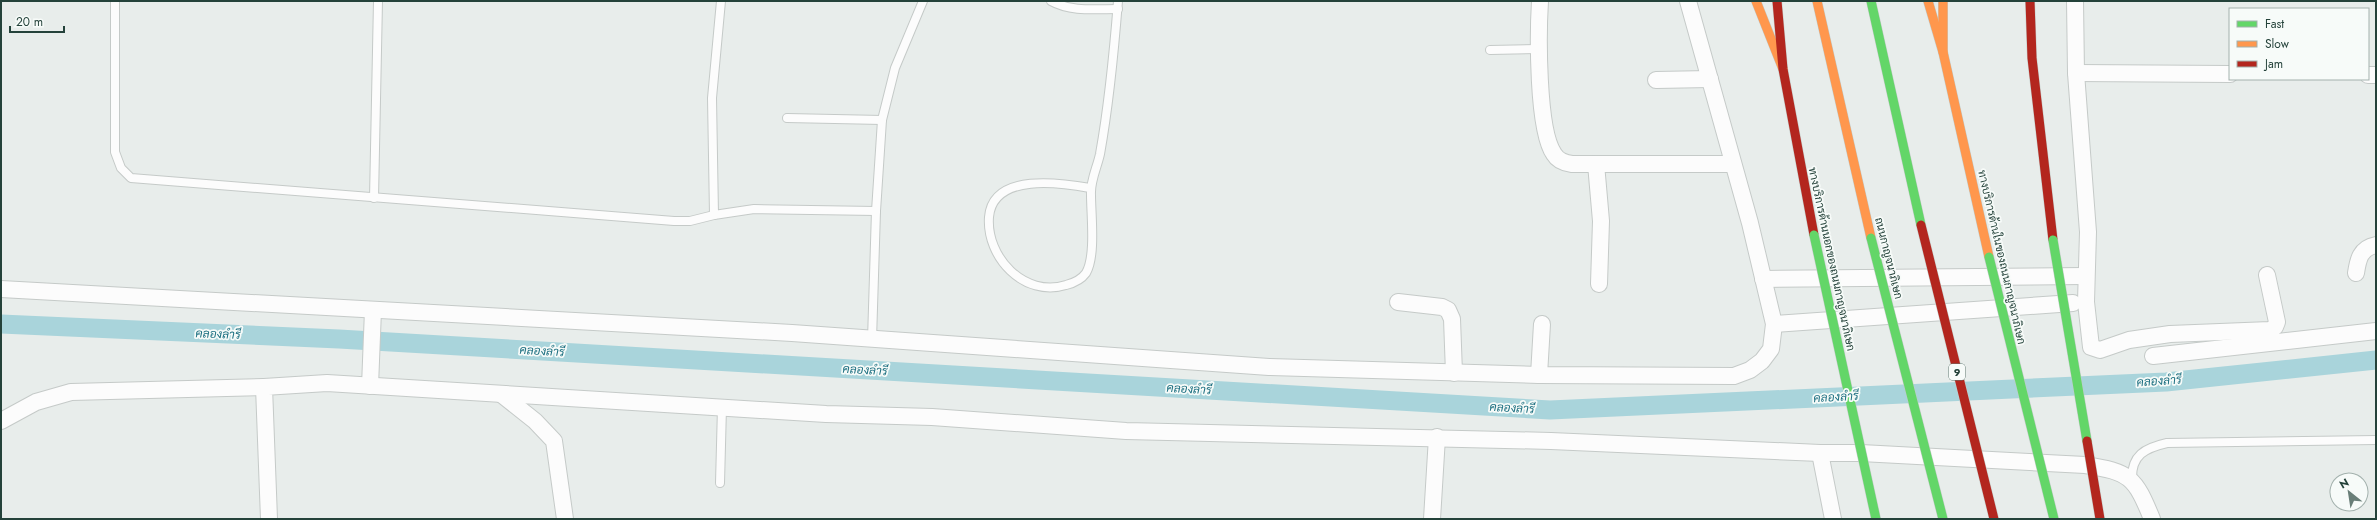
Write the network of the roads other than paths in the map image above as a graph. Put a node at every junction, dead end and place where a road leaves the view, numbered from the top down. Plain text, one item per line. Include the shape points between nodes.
1 (115, 1) edge
2 (378, 1) edge
3 (721, 1) edge
4 (923, 1) edge
5 (1051, 1) edge
6 (1540, 1) edge
7 (1688, 1) edge
8 (1756, 1) edge
9 (1777, 1) edge
10 (1817, 1) edge
11 (1871, 1) edge
12 (1928, 1) edge
13 (1943, 1) edge
14 (2030, 1) edge
15 (2039, 1) edge
16 (2075, 1) edge
17 (1118, 5) edge
18 (1538, 49) junction
19 (1490, 50) dead end
20 (1943, 52) junction
21 (2032, 58) junction
22 (1783, 68) junction
23 (2076, 73) junction
24 (2229, 74) edge
25 (1710, 79) junction
26 (1656, 80) dead end
27 (787, 118) dead end
28 (882, 120) junction
29 (1596, 164) junction
30 (1733, 164) junction
31 (1090, 188) junction
32 (374, 198) junction
33 (876, 211) junction
34 (714, 215) junction
35 (2376, 245) edge
36 (2356, 273) dead end
37 (2267, 275) dead end
38 (2085, 276) junction
39 (1763, 279) junction
40 (1599, 284) dead end
41 (1, 289) edge
42 (1398, 302) dead end
43 (2086, 302) junction
44 (372, 315) junction
45 (1542, 324) dead end
46 (1774, 324) junction
47 (2376, 331) edge
48 (872, 340) junction
49 (2153, 356) dead end
50 (1454, 373) junction
51 (1539, 375) junction
52 (370, 386) junction
53 (264, 387) junction
54 (501, 394) junction
55 (722, 407) junction
56 (1, 421) edge
57 (1437, 438) junction
58 (2376, 440) edge
59 (1812, 453) junction
60 (2132, 480) junction
61 (720, 482) dead end
62 (269, 519) edge
63 (565, 519) edge
64 (1432, 519) edge
65 (1833, 519) edge
66 (1876, 519) edge
67 (1943, 519) edge
68 (1994, 519) edge
69 (2054, 519) edge
70 (2100, 519) edge
71 (2152, 519) edge

1 - 32 lane via 115,152 121,168 131,178
2 - 32 lane
3 - 34 lane via 712,98
4 - 28 lane via 895,68
5 - 17 lane via 1060,6 1087,9
6 - 18 street
7 - 25 street
8 - 22 main road
9 - 22 main road, ทางบริการด้านนอกของถนนกาญจนาภิเษก
10 - 67 main road, ถนนกาญจนาภิเษก, bridge via 1871,238
11 - 68 main road, 9, bridge via 1921,226
12 - 20 main road, ทางบริการด้านในของถนนกาญจนาภิเษก
13 - 20 main road
14 - 21 main road
15 - 21 main road
16 - 23 street
17 - 31 lane via 1100,155
18 - 19 lane
18 - 29 street via 1543,110 1553,153 1563,163
20 - 69 main road, ทางบริการด้านในของถนนกาญจนาภิเษก, bridge via 1989,257
21 - 70 main road, bridge via 2053,240
22 - 66 main road, ทางบริการด้านนอกของถนนกาญจนาภิเษก, bridge via 1814,235
23 - 24 street
23 - 38 street via 2088,232
25 - 26 street
25 - 30 street
27 - 28 lane
28 - 33 lane
29 - 30 street
29 - 40 street via 1601,221
30 - 39 street
31 - 31 lane via 1061,183 1027,183 1005,192 996,200 990,215 993,247 1001,260 1022,281 1048,287 1062,286 1078,281 1086,273 1091,246
32 - 34 lane via 674,221 690,221
33 - 34 lane via 754,209
33 - 48 lane
35 - 36 street via 2364,250 2359,257
37 - 43 street via 2277,322 2275,328 2260,332 2170,334 2129,340 2100,350 2094,349 2090,343
38 - 39 street
38 - 43 street
39 - 46 street
41 - 44 street
42 - 50 street via 1442,307 1448,310 1452,319
43 - 46 street
44 - 48 street via 792,333
44 - 52 street
45 - 51 street
46 - 51 street via 1771,349 1762,361 1750,370 1734,376
47 - 49 street
48 - 50 street via 1269,367
50 - 51 street
52 - 53 street via 327,383
52 - 54 street
53 - 56 street via 71,392 36,402
53 - 62 street
54 - 55 street
54 - 63 street via 535,421 554,441
55 - 57 street via 826,414 932,417 1126,431
55 - 61 lane
57 - 59 street
57 - 64 street
58 - 60 lane via 2167,443 2154,446 2138,456 2132,466
59 - 60 street via 1861,453 2085,465 2112,469
59 - 65 street
60 - 71 street via 2142,494

